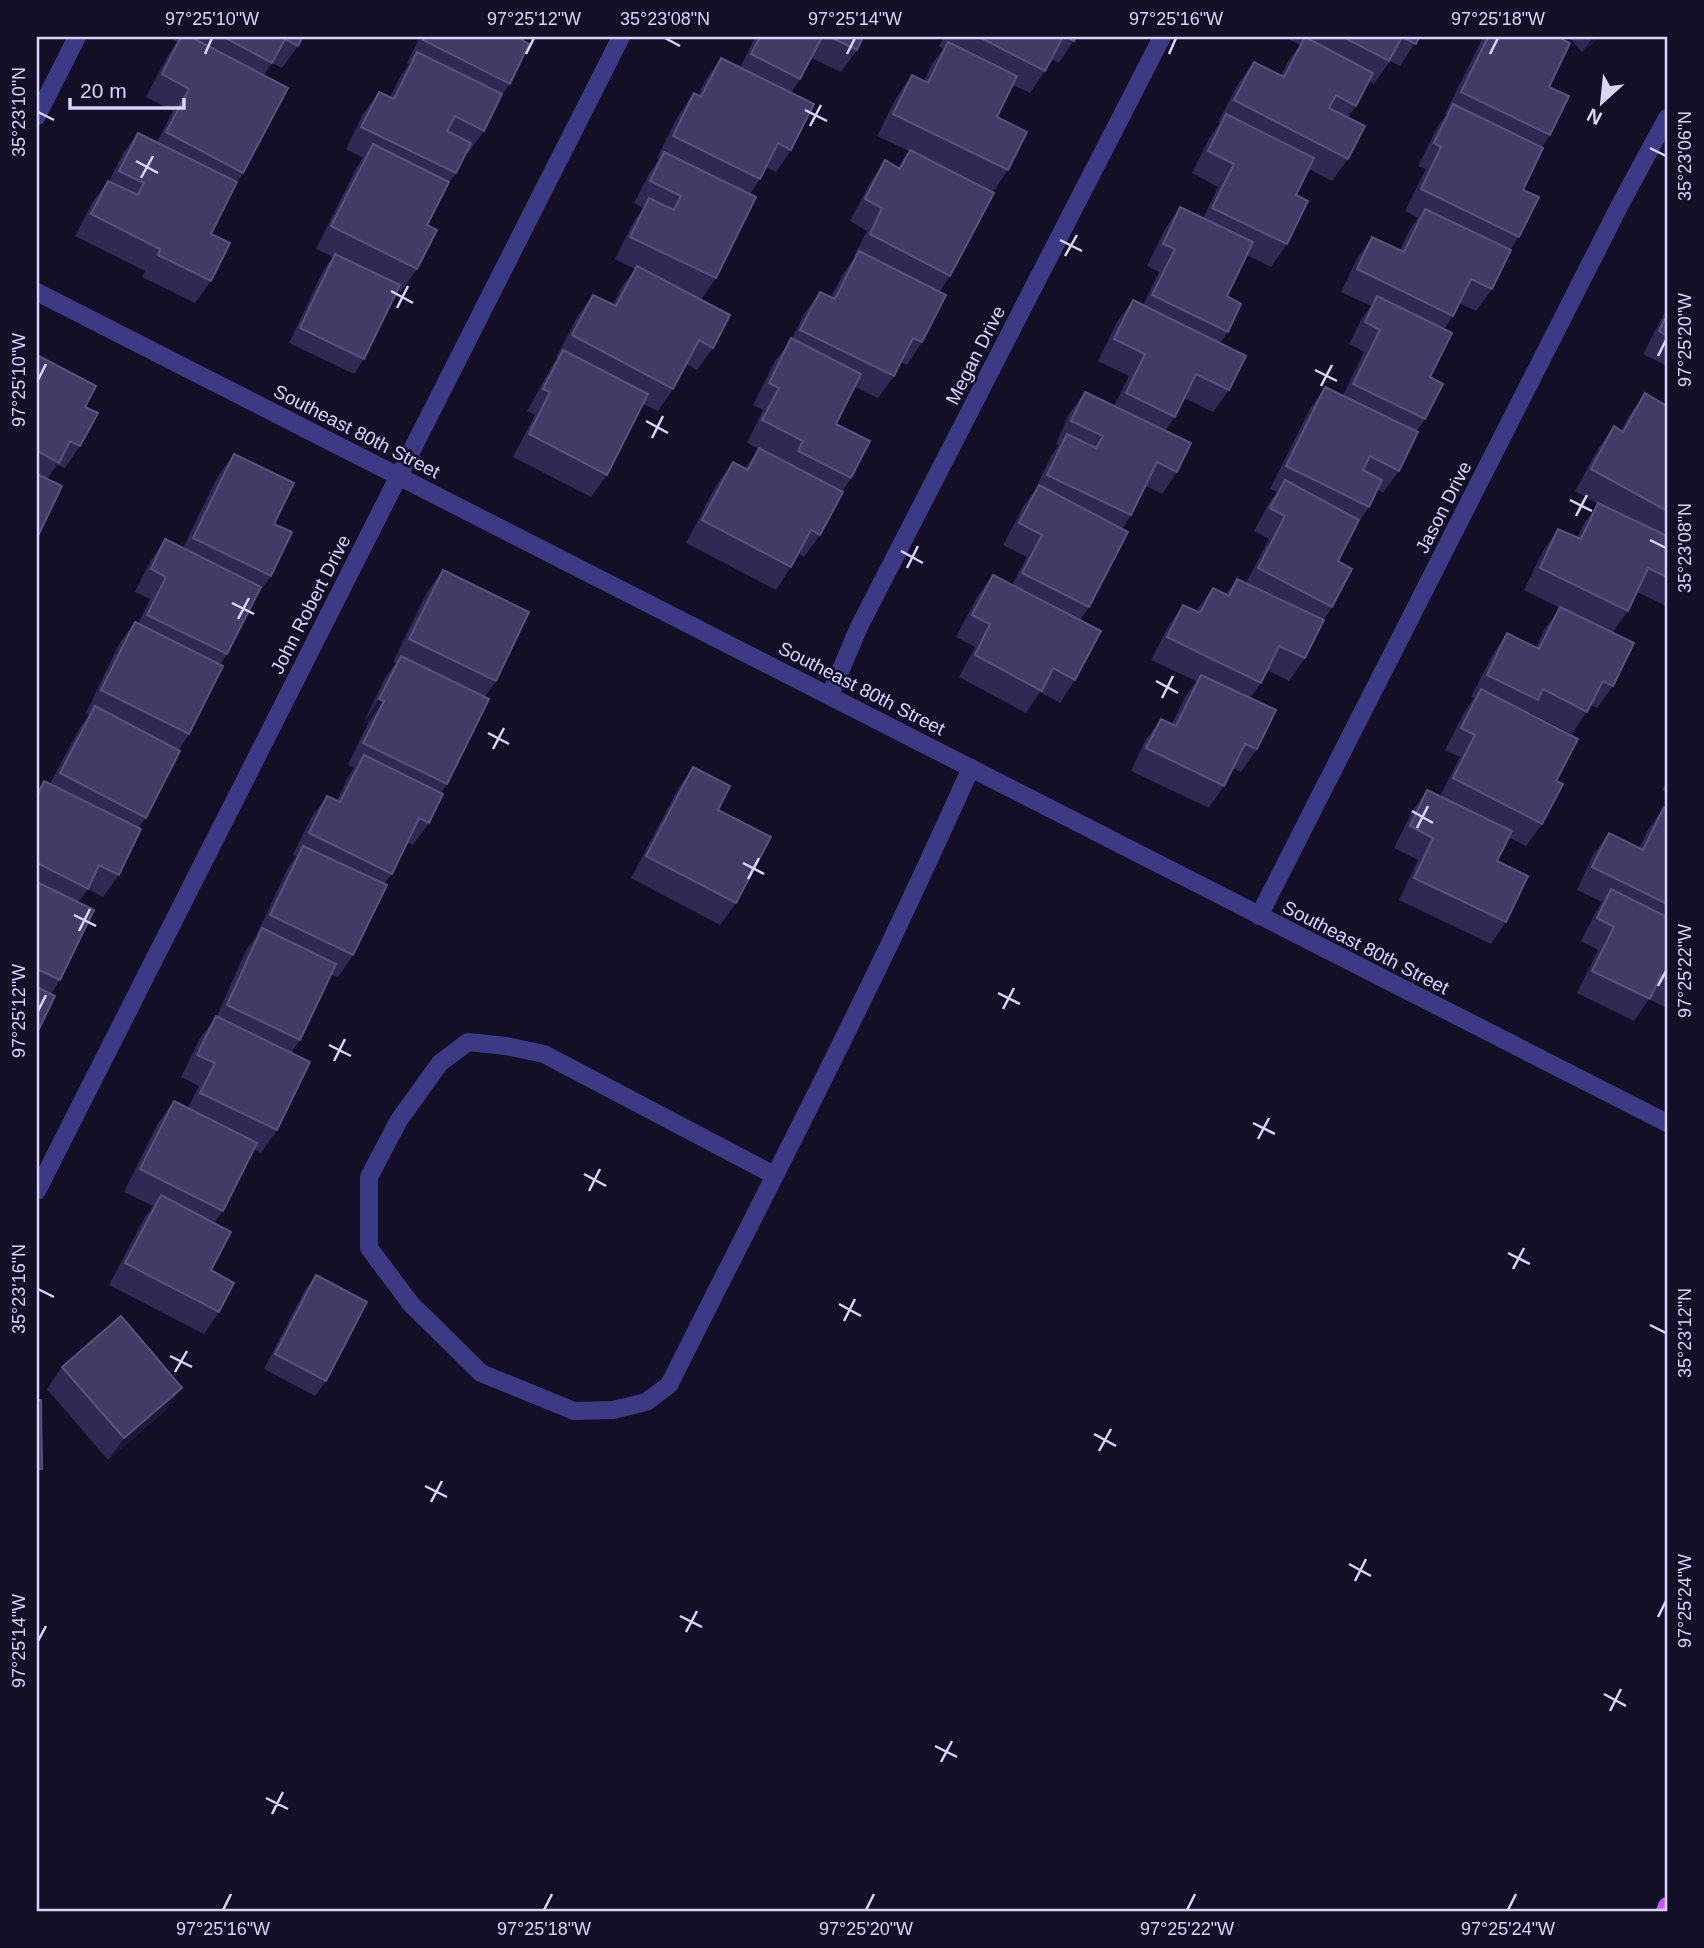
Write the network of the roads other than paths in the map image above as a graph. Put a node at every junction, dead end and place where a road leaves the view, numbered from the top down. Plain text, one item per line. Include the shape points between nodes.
1 (77, 37) edge
2 (621, 37) edge
3 (1162, 37) edge
4 (37, 116) edge
5 (1667, 118) edge
6 (37, 292) edge
7 (399, 475) junction
8 (830, 695) junction
9 (971, 768) junction
10 (1259, 916) junction
11 (1667, 1123) edge
12 (775, 1175) junction
13 (37, 1191) edge
14 (1667, 1906) edge
15 (1665, 1911) edge

1 - 4 street
2 - 7 street, John Robert Drive
3 - 8 street, Megan Drive via 859,627
5 - 10 street, Jason Drive
6 - 7 street, Southeast 80th Street
7 - 8 street, Southeast 80th Street
7 - 13 street, John Robert Drive
8 - 9 street, Southeast 80th Street
9 - 10 street, Southeast 80th Street
9 - 12 street
10 - 11 street, Southeast 80th Street
12 - 12 street via 669,1385 646,1402 613,1410 573,1411 481,1373 411,1304 369,1248 369,1177 399,1120 440,1063 468,1042 544,1054
14 - 15 main road

